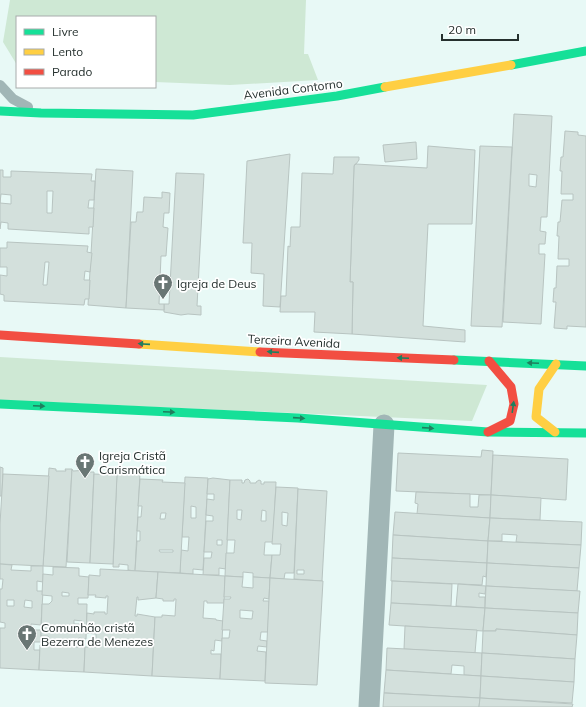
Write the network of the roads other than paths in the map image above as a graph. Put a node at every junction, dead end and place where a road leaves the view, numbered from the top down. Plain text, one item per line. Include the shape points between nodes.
1 (586, 51) edge
2 (0, 85) edge
3 (0, 111) edge
4 (41, 113) junction
5 (0, 335) edge
6 (489, 361) junction
7 (556, 364) junction
8 (586, 366) edge
9 (0, 404) edge
10 (384, 425) junction
11 (488, 432) junction
12 (555, 432) junction
13 (586, 433) edge
14 (369, 707) edge

1 - 4 street, Avenida Contorno via 337,96 192,114
2 - 4 lane via 13,99
3 - 4 street, Avenida Contorno
6 -> 5 street, Terceira Avenida via 298,354
7 -> 6 street, Terceira Avenida
11 -> 6 street via 510,421 514,404 511,387
7 - 8 street, Terceira Avenida
7 - 12 street via 539,389 536,417
9 -> 10 street via 298,418
10 -> 11 street
10 - 14 street
11 - 12 street
12 - 13 street

